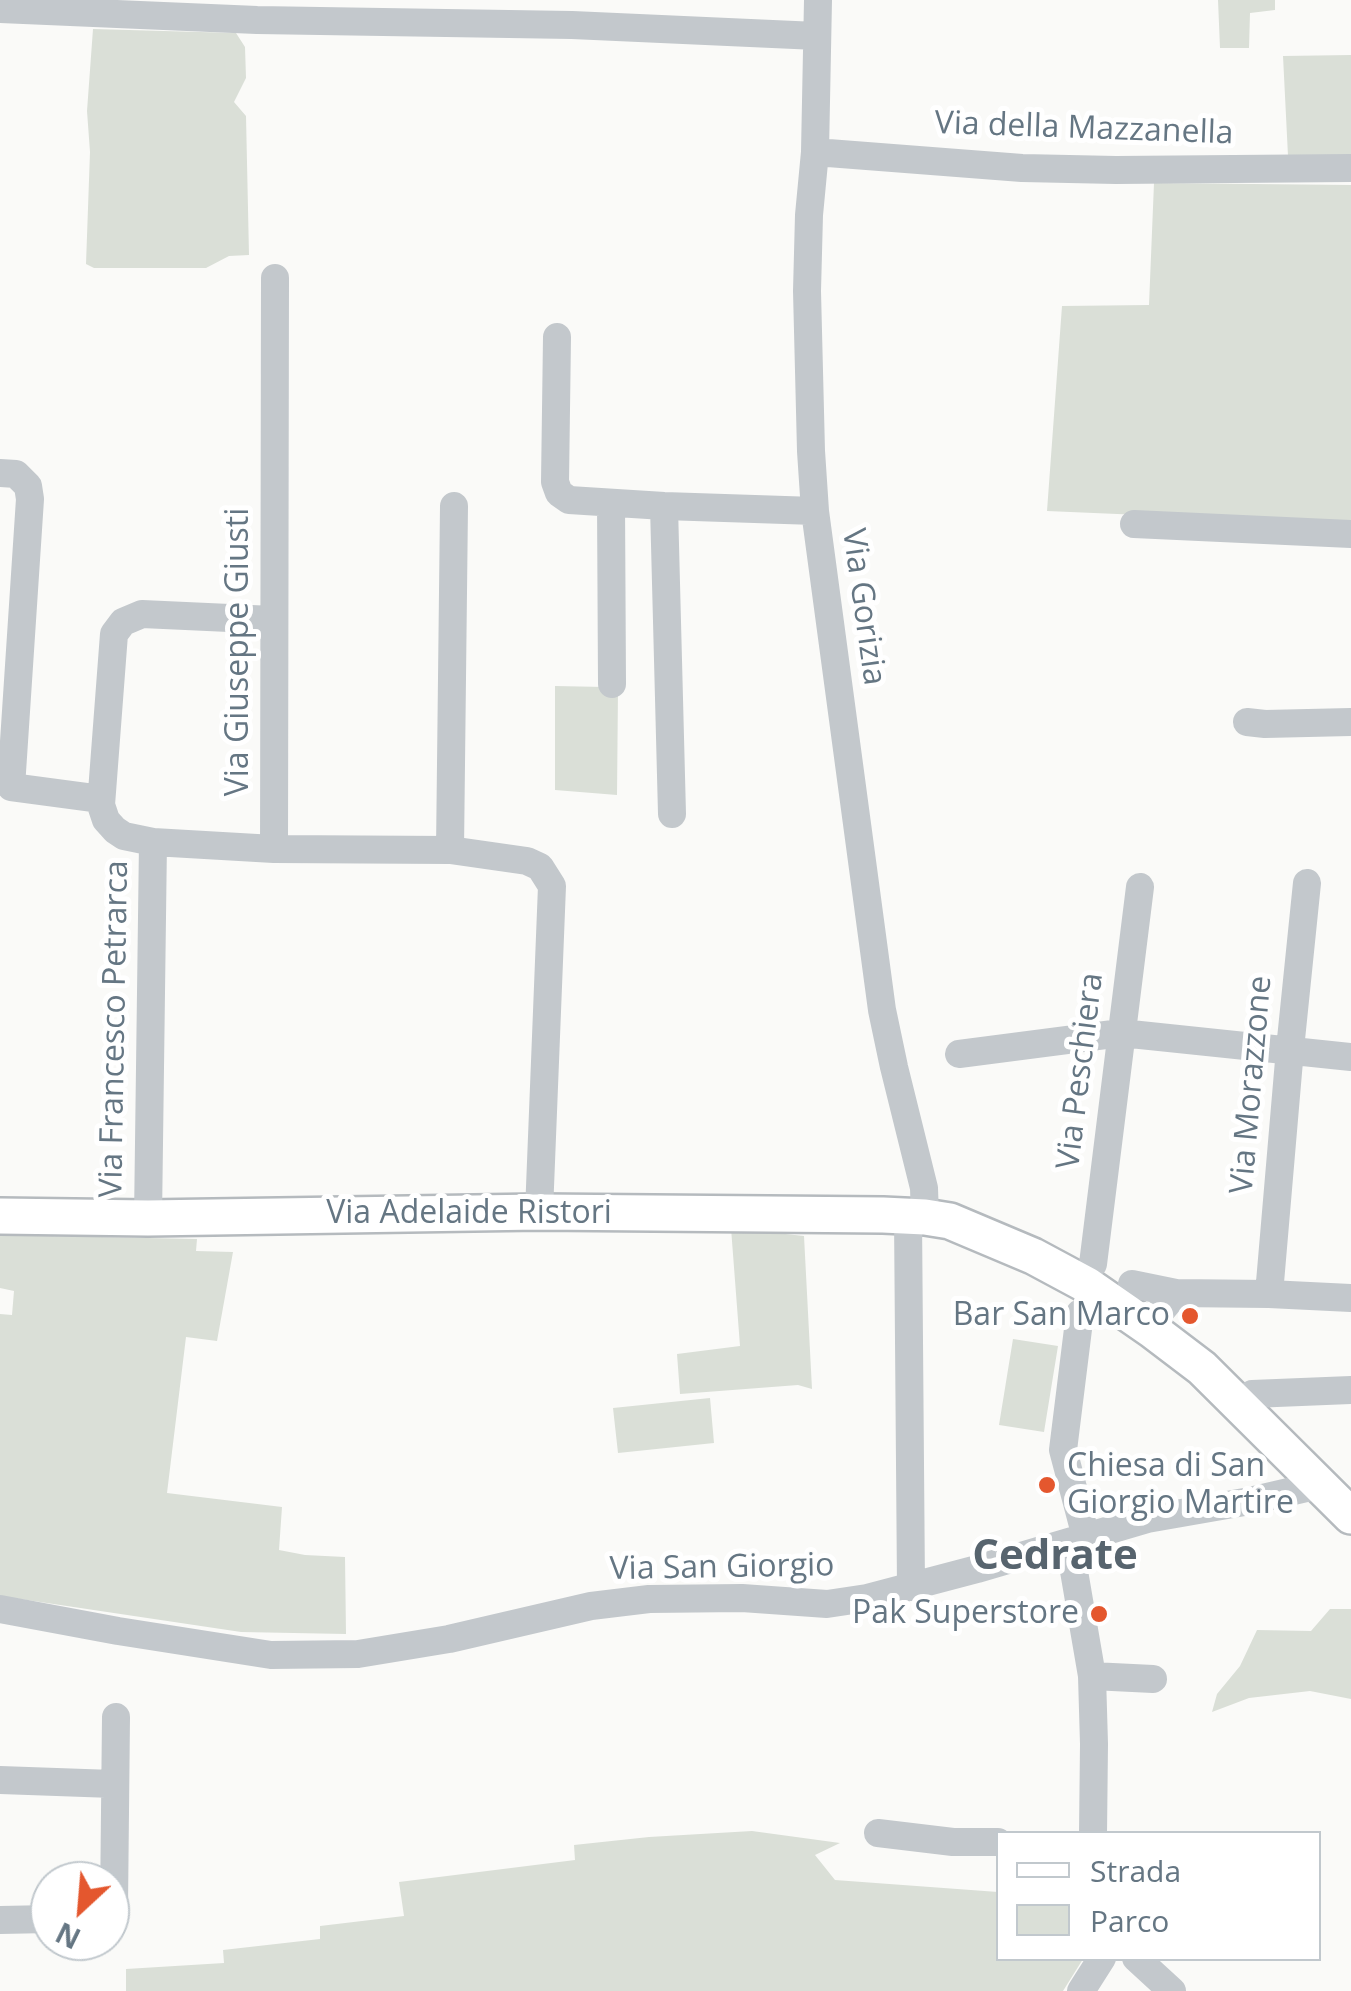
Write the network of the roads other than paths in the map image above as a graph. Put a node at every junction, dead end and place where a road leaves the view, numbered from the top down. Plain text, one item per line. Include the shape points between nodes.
1 (818, 0) edge
2 (0, 9) edge
3 (257, 10) edge
4 (817, 36) junction
5 (815, 152) junction
6 (1351, 168) edge
7 (275, 278) dead end
8 (558, 337) dead end
9 (0, 473) edge
10 (611, 502) junction
11 (454, 506) dead end
12 (664, 506) junction
13 (815, 512) junction
14 (1134, 524) dead end
15 (1351, 534) edge
16 (273, 620) junction
17 (612, 684) dead end
18 (1248, 722) dead end
19 (1351, 722) edge
20 (101, 799) junction
21 (672, 814) dead end
22 (153, 842) junction
23 (274, 849) junction
24 (450, 850) junction
25 (1307, 883) dead end
26 (1140, 887) dead end
27 (1121, 1032) junction
28 (1290, 1050) junction
29 (960, 1054) dead end
30 (1351, 1057) edge
31 (540, 1212) junction
32 (6, 1216) edge
33 (917, 1217) junction
34 (148, 1218) junction
35 (974, 1229) junction
36 (1093, 1264) junction
37 (1269, 1294) junction
38 (1351, 1298) edge
39 (1163, 1311) junction
40 (1080, 1314) dead end
41 (1351, 1390) edge
42 (1240, 1406) junction
43 (1319, 1485) junction
44 (1351, 1516) edge
45 (1078, 1539) junction
46 (911, 1587) junction
47 (0, 1609) edge
48 (1092, 1676) junction
49 (1153, 1679) dead end
50 (116, 1717) dead end
51 (0, 1780) edge
52 (113, 1784) junction
53 (1092, 1831) edge
54 (878, 1833) dead end
55 (996, 1842) edge
56 (114, 1861) edge
57 (30, 1919) edge
58 (0, 1920) edge
59 (1101, 1961) edge
60 (1143, 1964) edge
61 (1082, 1991) edge
62 (1172, 1991) edge

1 - 4 street, Via Gorizia
2 - 3 street via 111,16
3 - 4 street
4 - 5 street, Via Gorizia
5 - 6 street, Via della Mazzanella via 1022,168
5 - 13 street, Via Gorizia via 807,274
7 - 16 street, Via Giuseppe Giusti
8 - 10 street via 554,482 568,500
9 - 20 street via 16,474 30,499 11,787
10 - 12 street
10 - 17 street
11 - 24 street
12 - 13 street
12 - 21 street
13 - 33 street, Via Gorizia via 882,1010 924,1188
14 - 15 street
16 - 20 street via 142,614 123,622 114,634
16 - 23 street, Via Giuseppe Giusti
18 - 19 street
20 - 22 street via 115,830
22 - 23 street
22 - 34 street, Via Francesco Petrarca
23 - 24 street
24 - 31 street via 527,860 552,886
25 - 28 street, Via Morazzone
26 - 27 street, Via Peschiera
27 - 28 street
27 - 29 street
27 - 36 street, Via Peschiera
28 - 30 street
28 - 37 street, Via Morazzone
31 - 33 main road, Via Adelaide Ristori
31 - 34 main road, Via Adelaide Ristori
32 - 34 main road, Via Adelaide Ristori
33 - 35 main road, Via Adelaide Ristori
33 - 46 street, Via Gorizia
35 - 36 main road
35 - 39 main road via 1087,1284
36 - 39 main road via 1132,1284
37 - 38 street
37 - 39 street
39 - 42 main road via 1202,1368
40 - 45 street via 1063,1450
41 - 42 street via 1252,1394
42 - 43 main road
43 - 44 main road
43 - 45 street, Via San Giorgio
45 - 46 street, Via San Giorgio
45 - 48 street
46 - 47 street, Via San Giorgio via 826,1604 630,1601 358,1654 271,1654
48 - 49 street
48 - 53 street
50 - 52 street
51 - 52 street
52 - 56 street
54 - 55 street
57 - 58 street
59 - 61 street
60 - 62 street

